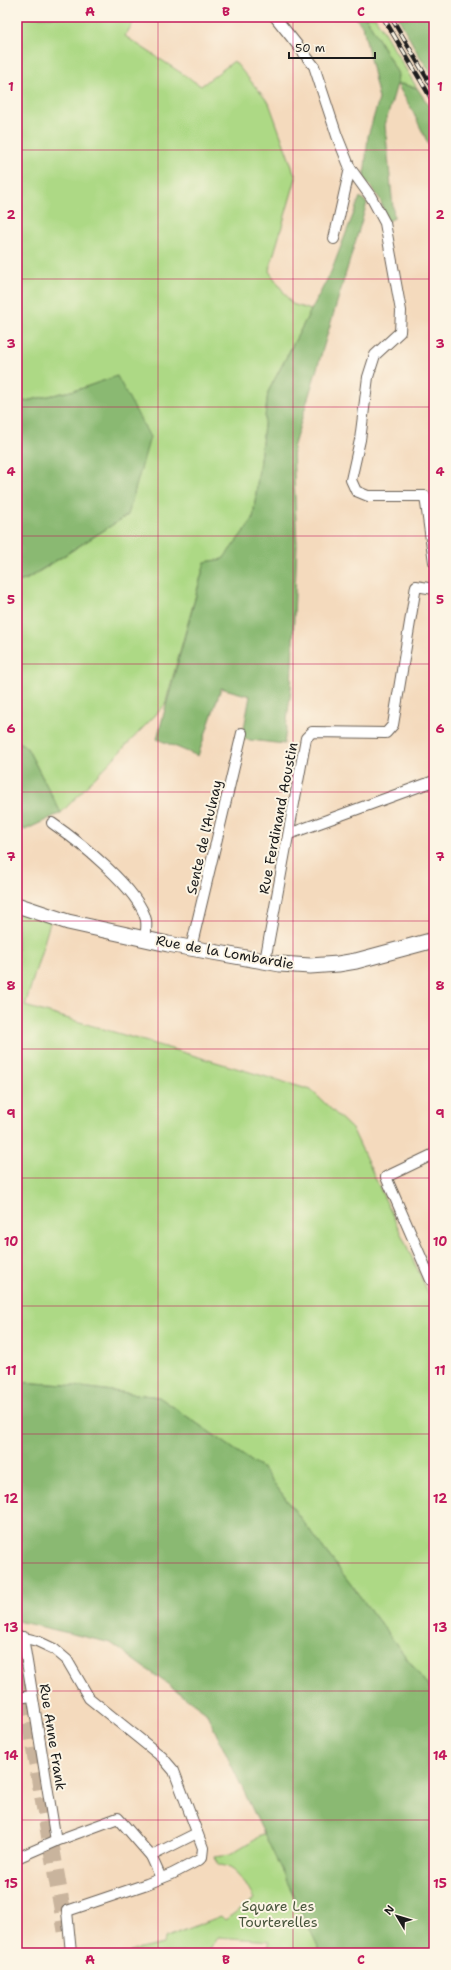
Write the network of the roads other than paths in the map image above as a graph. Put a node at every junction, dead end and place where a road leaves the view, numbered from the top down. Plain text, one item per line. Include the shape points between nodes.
1 (275, 17) edge
2 (350, 168) junction
3 (334, 240) dead end
4 (434, 562) edge
5 (434, 589) edge
6 (242, 733) dead end
7 (434, 781) edge
8 (52, 824) dead end
9 (289, 834) junction
10 (17, 905) edge
11 (145, 938) junction
12 (434, 940) edge
13 (191, 948) junction
14 (265, 961) junction
15 (434, 1154) edge
16 (432, 1279) edge
17 (20, 1637) edge
18 (32, 1696) junction
19 (17, 1698) edge
20 (197, 1833) junction
21 (56, 1840) junction
22 (151, 1856) junction
23 (17, 1858) edge
24 (161, 1878) junction
25 (71, 1953) edge

1 - 2 street via 314,66
2 - 3 street
2 - 4 street via 369,194 384,223 401,311 400,332 375,355 368,377 360,440 351,480 356,491 368,496 425,496
5 - 9 street, Rue Ferdinand Aoustin via 416,586 393,725 386,733 312,732 306,738
6 - 13 street, Sente de l'Aulnay
7 - 9 street
8 - 11 street via 76,839 130,892 146,920
9 - 14 street, Rue Ferdinand Aoustin
10 - 11 main road, Rue de la Lombardie via 68,922
11 - 13 main road, Rue de la Lombardie
12 - 14 main road, Rue de la Lombardie via 338,964 310,966
13 - 14 main road, Rue de la Lombardie
15 - 16 street via 386,1177
17 - 18 street, Rue Anne Frank
17 - 20 street via 54,1649 67,1660 89,1698 162,1757 174,1771
18 - 19 street
18 - 21 street, Rue Anne Frank
20 - 22 street
20 - 24 street via 203,1848 202,1857
21 - 22 street via 118,1818
21 - 23 street
22 - 24 street
24 - 25 street via 68,1911

